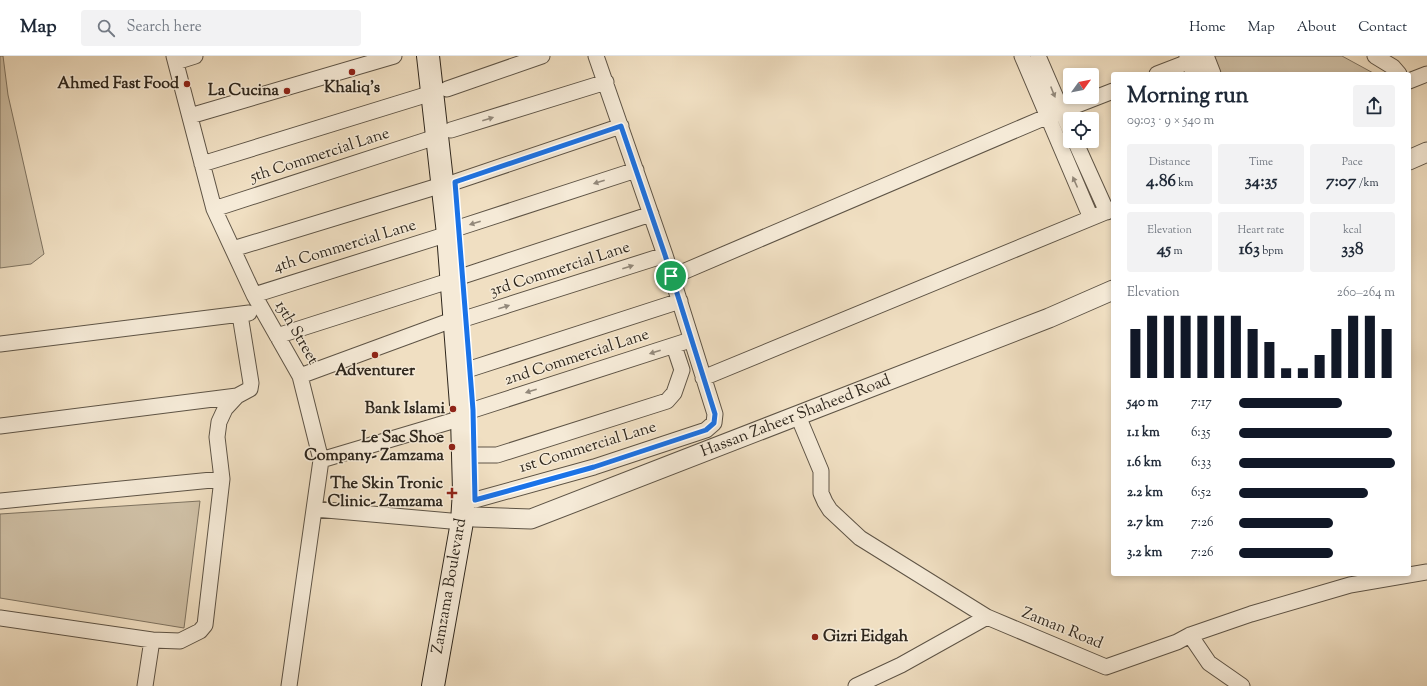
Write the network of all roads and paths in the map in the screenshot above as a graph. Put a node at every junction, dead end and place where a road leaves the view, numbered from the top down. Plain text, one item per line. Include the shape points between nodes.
1 (195, 56) edge
2 (394, 56) edge
3 (428, 56) edge
4 (443, 56) edge
5 (542, 56) edge
6 (596, 56) edge
7 (1022, 56) edge
8 (1038, 56) edge
9 (1375, 56) edge
10 (175, 59) edge
11 (1197, 61) edge
12 (1163, 72) edge
13 (1209, 72) edge
14 (1397, 72) edge
15 (1427, 74) edge
16 (1411, 80) edge
17 (606, 82) junction
18 (439, 91) junction
19 (1111, 92) edge
20 (1061, 112) junction
21 (190, 116) junction
22 (1063, 116) edge
23 (1046, 117) junction
24 (621, 126) junction
25 (444, 134) junction
26 (1079, 148) edge
27 (1427, 152) edge
28 (1411, 159) edge
29 (202, 164) junction
30 (636, 170) junction
31 (448, 183) junction
32 (214, 209) junction
33 (1110, 210) edge
34 (651, 214) junction
35 (1091, 218) junction
36 (453, 231) junction
37 (233, 249) junction
38 (665, 255) junction
39 (671, 276) junction
40 (457, 278) junction
41 (1111, 291) edge
42 (254, 295) junction
43 (680, 301) junction
44 (262, 311) junction
45 (240, 314) junction
46 (461, 319) junction
47 (277, 336) junction
48 (692, 340) junction
49 (0, 344) edge
50 (674, 346) junction
51 (470, 369) junction
52 (300, 376) junction
53 (703, 378) junction
54 (237, 396) junction
55 (468, 414) junction
56 (798, 416) junction
57 (0, 426) edge
58 (474, 455) junction
59 (321, 460) junction
60 (222, 479) junction
61 (0, 501) edge
62 (315, 509) junction
63 (470, 513) junction
64 (1427, 572) edge
65 (1411, 575) edge
66 (1403, 576) edge
67 (986, 617) junction
68 (0, 618) edge
69 (1190, 635) junction
70 (152, 640) junction
71 (145, 686) edge
72 (289, 686) edge
73 (433, 686) edge
74 (445, 686) edge
75 (856, 686) edge
76 (1242, 686) edge

1 - 10 street
2 - 21 street
3 - 18 main road, Zamzama Boulevard
4 - 18 main road, Zamzama Boulevard
5 - 18 street
6 - 17 street
7 - 23 street
8 -> 20 street
9 - 14 street
10 - 21 street, 15th Street
11 - 12 street
11 - 13 street
15 - 16 street
17 - 24 street
25 -> 17 street, 5th Commercial Lane
18 - 25 main road, Zamzama Boulevard
18 - 29 street
19 - 20 street
20 - 22 street
20 - 23 street
21 - 29 street, 15th Street
35 -> 23 street
23 - 39 street
24 - 30 street
24 - 31 street
25 - 31 main road, Zamzama Boulevard
25 - 32 street, 5th Commercial Lane
26 - 33 street
27 - 28 street
29 - 32 street, 15th Street
30 - 34 street
30 -> 36 street, 4th Commercial Lane
31 - 36 main road, Zamzama Boulevard
31 - 37 street
32 - 37 street, 15th Street
33 - 35 street
34 - 38 street
34 - 40 street
35 - 53 street
36 - 40 main road, Zamzama Boulevard
36 - 42 street, 4th Commercial Lane
37 - 42 street, 15th Street
38 - 39 street
46 -> 38 street, 3rd Commercial Lane
39 - 43 street
40 - 46 main road, Zamzama Boulevard
40 - 47 street
41 - 56 street, Hassan Zaheer Shaheed Road via 1049,318
42 - 44 street, 15th Street
43 - 48 street
43 - 51 street
44 - 45 street
44 - 47 street, 15th Street
45 - 49 street
45 - 54 street via 251,383 250,389
46 - 51 main road, Zamzama Boulevard
46 - 52 street, 3rd Commercial Lane
46 - 55 main road, Zamzama Boulevard
47 - 52 street, 15th Street
48 - 50 street, 2nd Commercial Lane
48 - 53 street
50 -> 55 street, 2nd Commercial Lane
50 - 58 street via 682,370 674,393 668,401 496,455
51 - 55 main road, Zamzama Boulevard
52 - 59 street, 15th Street
53 - 63 street, 1st Commercial Lane via 716,418 711,427
54 - 57 street
54 - 60 street via 225,409 219,422 217,437
55 - 58 main road, Zamzama Boulevard
55 - 59 street, 2nd Commercial Lane
55 - 63 main road, Zamzama Boulevard via 464,492
56 - 63 street, Hassan Zaheer Shaheed Road via 531,519
56 - 67 street, Zaman Road via 821,471 821,493 830,510 860,538
58 - 63 main road, Zamzama Boulevard
59 - 62 street, 15th Street
60 - 61 street
60 - 70 street via 205,625 200,631 180,641
62 - 63 street
62 - 72 street, 15th Street
63 - 73 main road, Zamzama Boulevard
63 - 74 main road, Zamzama Boulevard
64 - 65 street, Zaman Road
66 - 69 street, Zaman Road via 1350,585
67 - 69 street, Zaman Road via 1106,667
67 - 75 street via 901,665
68 - 70 street
69 - 76 street via 1209,663
70 - 71 street

